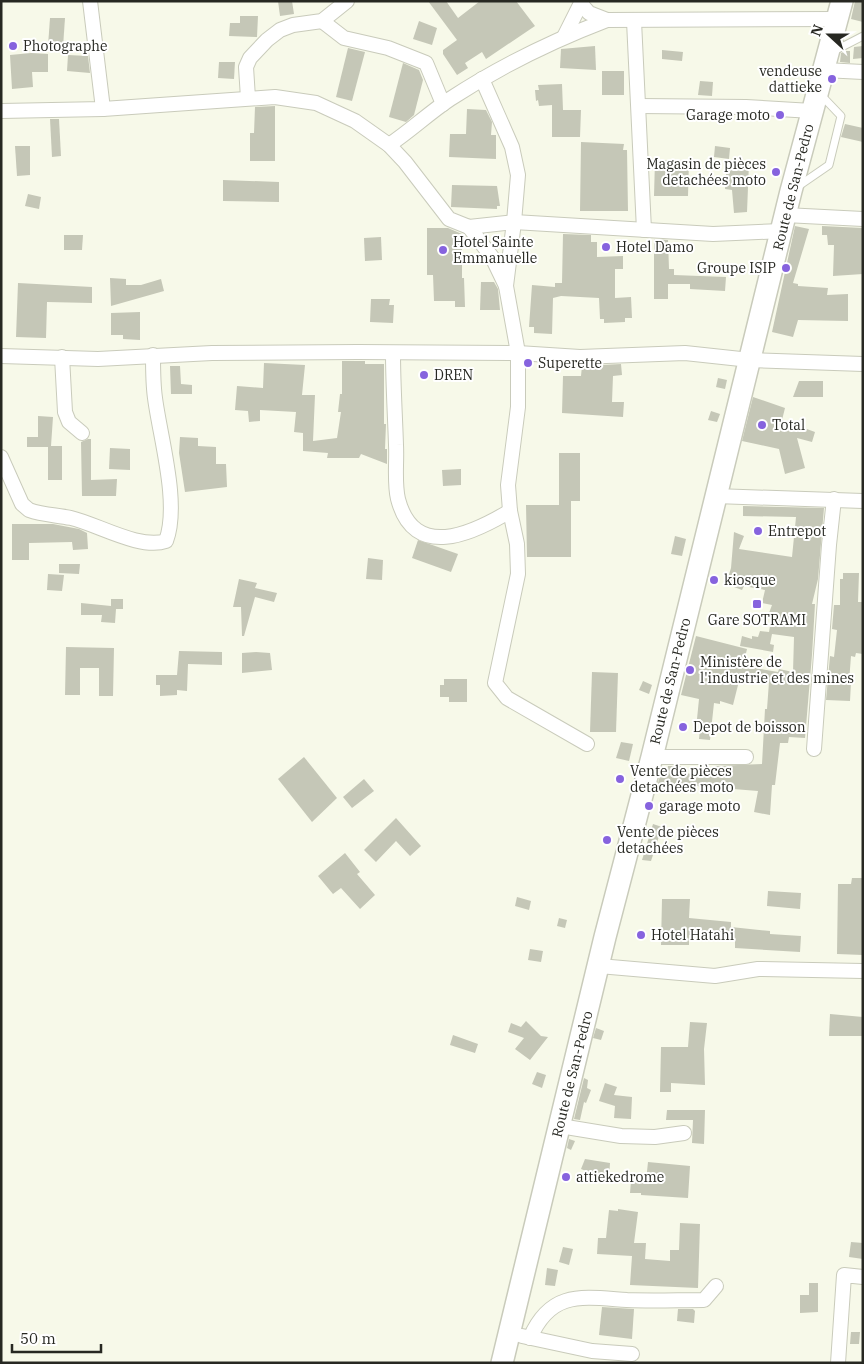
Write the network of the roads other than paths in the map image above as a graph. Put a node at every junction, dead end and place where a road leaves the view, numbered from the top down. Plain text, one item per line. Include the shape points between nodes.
1 (90, 1) edge
2 (347, 1) edge
3 (582, 3) edge
4 (840, 10) edge
5 (606, 20) junction
6 (322, 21) junction
7 (634, 21) junction
8 (863, 36) edge
9 (564, 37) junction
10 (826, 62) junction
11 (863, 72) edge
12 (482, 79) junction
13 (248, 98) junction
14 (815, 101) junction
15 (443, 104) junction
16 (639, 106) junction
17 (102, 109) junction
18 (1, 111) edge
19 (389, 145) junction
20 (791, 191) junction
21 (863, 219) edge
22 (514, 222) junction
23 (783, 223) junction
24 (469, 227) junction
25 (644, 230) junction
26 (506, 286) junction
27 (393, 353) junction
28 (518, 353) junction
29 (153, 355) junction
30 (1, 356) edge
31 (62, 358) junction
32 (750, 360) junction
33 (863, 364) edge
34 (82, 433) dead end
35 (1, 457) edge
36 (715, 496) junction
37 (834, 499) junction
38 (863, 501) edge
39 (510, 510) junction
40 (586, 744) dead end
41 (814, 749) dead end
42 (652, 757) junction
43 (746, 758) dead end
44 (599, 966) junction
45 (863, 971) edge
46 (560, 1126) junction
47 (684, 1133) dead end
48 (863, 1277) edge
49 (716, 1286) dead end
50 (509, 1333) junction
51 (530, 1338) junction
52 (632, 1354) dead end
53 (502, 1363) edge
54 (838, 1363) edge

1 - 17 street
2 - 6 street
3 - 5 street via 589,12
3 - 9 street
4 - 7 street
4 - 10 main road, Route de San-Pedro
5 - 7 street
5 - 9 street
6 - 13 street via 294,25 267,40 246,67
6 - 15 street via 344,38 388,48 426,63
7 - 16 street
8 - 10 lane
9 - 12 street
10 - 11 street
10 - 14 main road, Route de San-Pedro
12 - 15 street
12 - 22 street via 512,147 518,174
13 - 17 street
13 - 19 street via 316,103 355,121
14 - 16 street via 746,107
14 - 20 main road, Route de San-Pedro
14 - 20 lane via 841,116 830,161 826,168
15 - 19 street
16 - 25 street
17 - 18 street
19 - 24 street via 449,218
20 - 23 main road, Route de San-Pedro
21 - 23 street
22 - 24 street
22 - 25 street
22 - 26 street
23 - 25 street via 712,234
23 - 32 main road, Route de San-Pedro
24 - 26 street via 492,257
26 - 28 street
27 - 28 street
27 - 29 street
27 - 39 street via 398,498 414,530 428,537 446,537 486,525
28 - 32 street via 580,357 700,354
28 - 39 street via 518,407 508,485
29 - 31 street
29 - 35 street via 155,400 164,439 169,495 170,531 166,541 158,543 125,537 85,522 29,510 22,504
30 - 31 street
31 - 34 street via 65,412 69,422
32 - 33 street
32 - 36 main road, Route de San-Pedro
36 - 37 street
36 - 42 main road, Route de San-Pedro
37 - 38 street
37 - 41 street
39 - 40 street via 517,544 518,579 495,683 507,698
42 - 43 street
42 - 44 main road, Route de San-Pedro
44 - 45 street via 714,976 758,969
44 - 46 main road, Route de San-Pedro
46 - 47 street via 622,1136 655,1137
46 - 50 main road, Route de San-Pedro
48 - 54 street via 844,1275
49 - 51 street via 704,1300 626,1300 595,1296 564,1300 548,1309
50 - 51 street
50 - 53 main road, Route de San-Pedro
51 - 52 street via 592,1351

